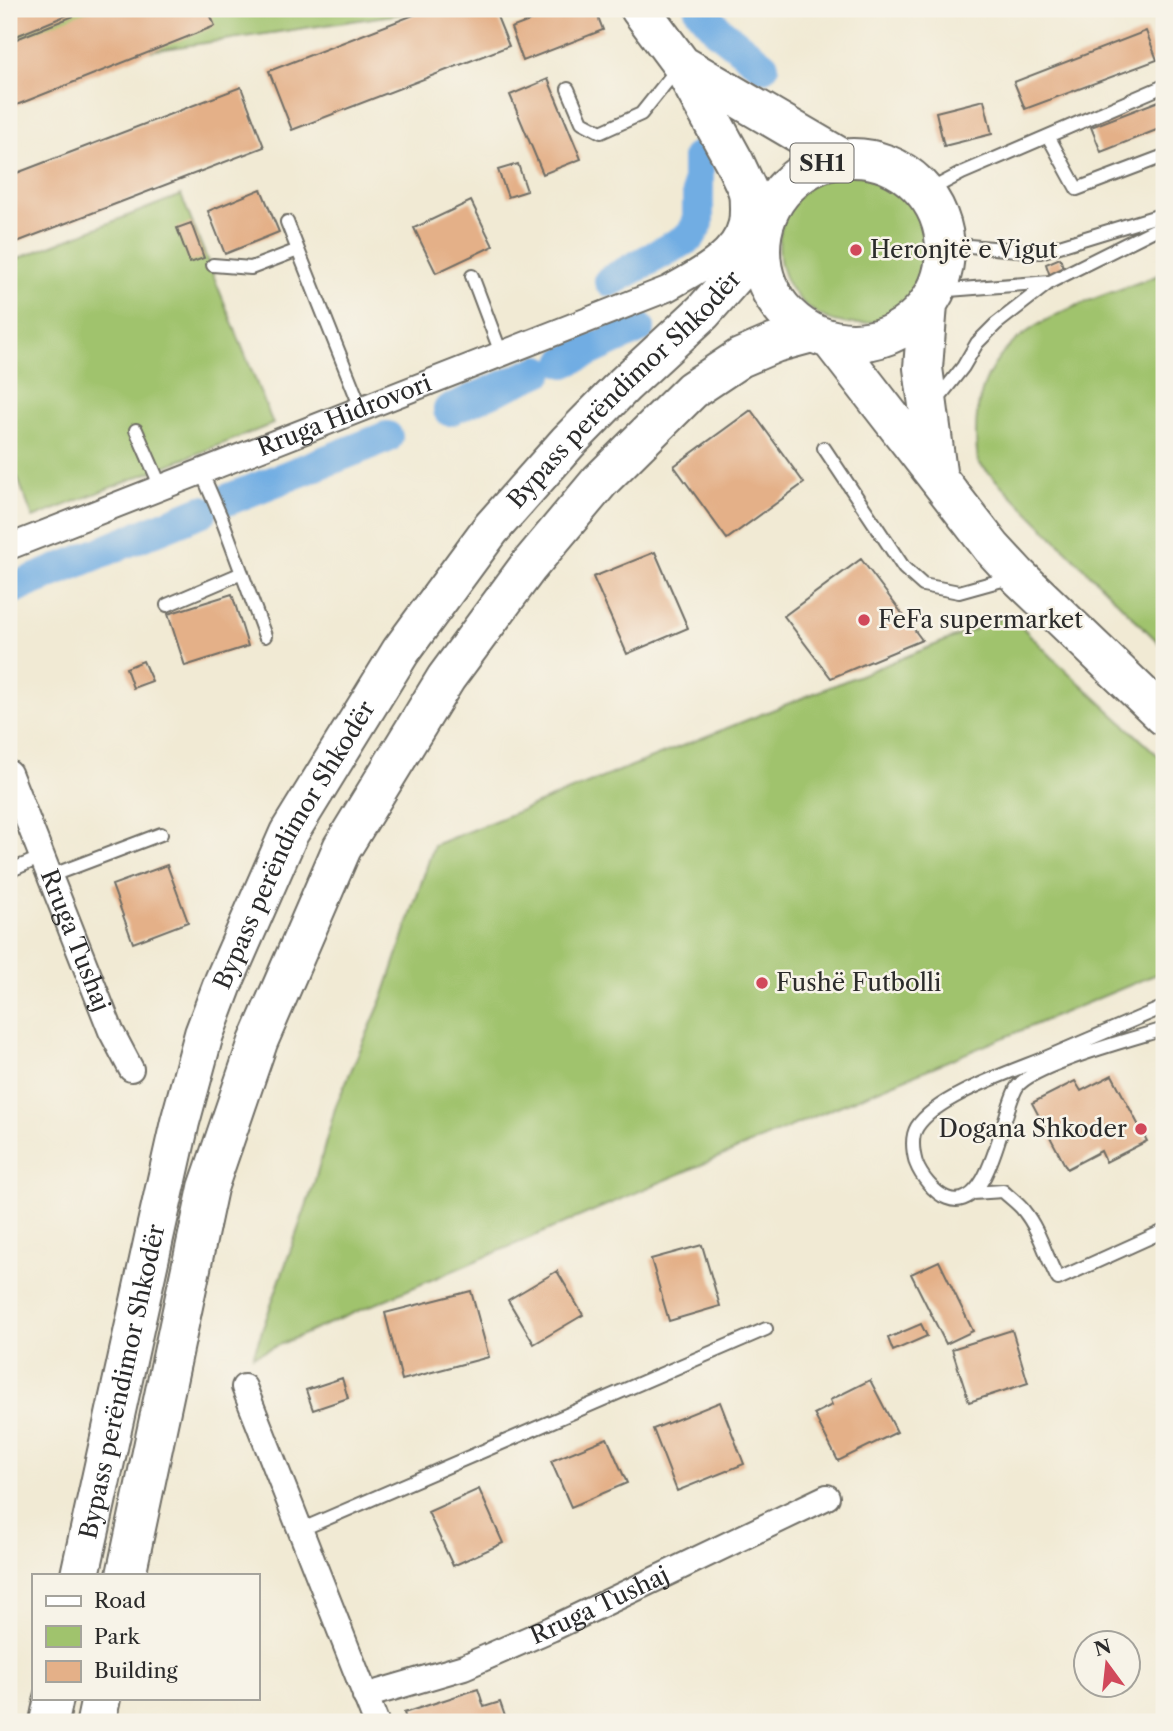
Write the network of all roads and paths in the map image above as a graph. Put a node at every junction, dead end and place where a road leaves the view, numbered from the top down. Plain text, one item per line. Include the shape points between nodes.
1 (640, 9) edge
2 (681, 64) junction
3 (1164, 86) edge
4 (568, 89) dead end
5 (1048, 136) junction
6 (1164, 156) edge
7 (841, 158) junction
8 (741, 175) junction
9 (926, 192) junction
10 (1164, 214) edge
11 (287, 222) dead end
12 (1164, 225) edge
13 (762, 238) junction
14 (946, 244) junction
15 (298, 250) junction
16 (213, 265) dead end
17 (472, 276) dead end
18 (679, 282) junction
19 (1051, 282) junction
20 (932, 297) junction
21 (821, 336) junction
22 (501, 353) junction
23 (361, 408) junction
24 (928, 412) junction
25 (136, 430) dead end
26 (824, 448) dead end
27 (201, 471) junction
28 (938, 477) junction
29 (160, 487) junction
30 (9, 547) edge
31 (242, 573) junction
32 (1018, 576) junction
33 (167, 605) dead end
34 (265, 636) dead end
35 (1164, 716) edge
36 (9, 772) edge
37 (161, 834) dead end
38 (46, 866) junction
39 (9, 871) edge
40 (1164, 1007) edge
41 (1164, 1029) edge
42 (131, 1069) dead end
43 (973, 1193) junction
44 (1164, 1231) edge
45 (766, 1329) dead end
46 (244, 1387) dead end
47 (827, 1497) dead end
48 (300, 1530) junction
49 (80, 1574) edge
50 (126, 1574) edge
51 (365, 1696) junction
52 (54, 1700) edge
53 (101, 1700) edge
54 (50, 1722) edge
55 (96, 1722) edge
56 (376, 1722) edge

1 - 2 main road, SH1
2 - 4 lane via 641,114 601,132 582,122
2 - 7 main road, SH1
2 - 8 main road, SH1
3 - 5 lane
5 - 6 lane via 1077,189
5 - 9 lane
7 - 9 main road, SH1 via 873,159 902,171
7 - 13 main road, SH1 via 815,165 792,180 775,200
8 - 13 main road, SH1
8 - 18 street, Rruga Hidrovori via 741,225 730,244 716,259
9 - 14 main road, SH1 via 943,226
10 - 14 lane via 1040,252
11 - 15 lane
12 - 19 lane
13 - 18 street, Rruga Hidrovori via 713,272
13 - 21 main road, SH1 via 761,261 773,296 783,311
13 - 49 main road, Bypass perëndimor Shkodër via 704,312 568,442 490,530 401,652 289,833 204,1034 156,1224
14 - 20 main road, SH1 via 942,276
15 - 16 lane via 251,268
15 - 23 lane
17 - 22 lane
18 - 22 street, Rruga Hidrovori
19 - 20 lane
19 - 24 lane via 977,343
20 - 21 main road via 908,323 884,336 857,342
20 - 24 main road, SH1 via 923,368
21 - 28 main road, SH1
21 - 50 main road, Bypass perëndimor Shkodër via 775,343 740,358 692,390 600,481 528,566 446,678 342,848 258,1042 208,1188
22 - 23 street, Rruga Hidrovori
23 - 27 street, Rruga Hidrovori
24 - 28 main road, SH1
25 - 29 lane
26 - 32 lane via 904,568 923,585 959,592
27 - 29 street, Rruga Hidrovori
27 - 31 lane
28 - 32 main road, SH1
29 - 30 street, Rruga Hidrovori
31 - 33 lane
31 - 34 lane
32 - 35 main road, SH1
36 - 38 street, Rruga Tushaj
37 - 38 lane
38 - 39 lane
38 - 42 street, Rruga Tushaj via 111,1031
40 - 43 lane via 967,1091 929,1113 916,1128 913,1142 918,1169 946,1198 959,1200
41 - 43 lane via 1056,1065 1017,1086 992,1160
43 - 44 lane via 1003,1191 1023,1210 1058,1279
45 - 48 lane
46 - 48 street
47 - 51 street, Rruga Tushaj via 464,1667
48 - 51 street
51 - 56 street
52 - 54 main road
53 - 55 main road

